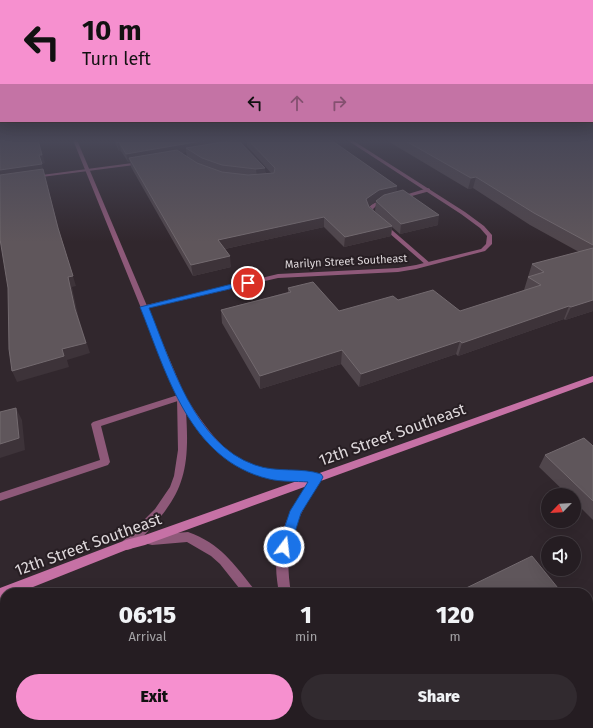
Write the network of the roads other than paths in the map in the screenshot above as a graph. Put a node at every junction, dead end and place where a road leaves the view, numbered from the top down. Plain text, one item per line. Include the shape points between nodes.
1 (59, 174) edge
2 (90, 174) edge
3 (403, 174) edge
4 (29, 178) edge
5 (428, 190) junction
6 (428, 264) junction
7 (144, 307) junction
8 (593, 379) edge
9 (181, 397) junction
10 (317, 477) junction
11 (0, 497) edge
12 (145, 540) junction
13 (126, 545) junction
14 (15, 588) edge
15 (246, 588) edge
16 (284, 588) edge

1 - 4 street
2 - 7 street
3 - 5 street, Marilyn Street Southeast
5 - 6 street via 380,202 370,209 371,214
5 - 6 street, Marilyn Street Southeast via 482,227 490,236 489,244 483,250
6 - 7 street, Marilyn Street Southeast via 398,270 278,276
7 - 9 street
8 - 10 main road, 12th Street Southeast
9 - 10 street via 204,432 228,456 270,474
9 - 11 street via 96,424 105,462
9 - 13 street via 184,442 177,484 156,516
10 - 12 main road, 12th Street Southeast
10 - 16 street via 296,511 288,532 282,567
12 - 13 main road, 12th Street Southeast
12 - 15 street via 188,537 215,552
13 - 14 main road, 12th Street Southeast

